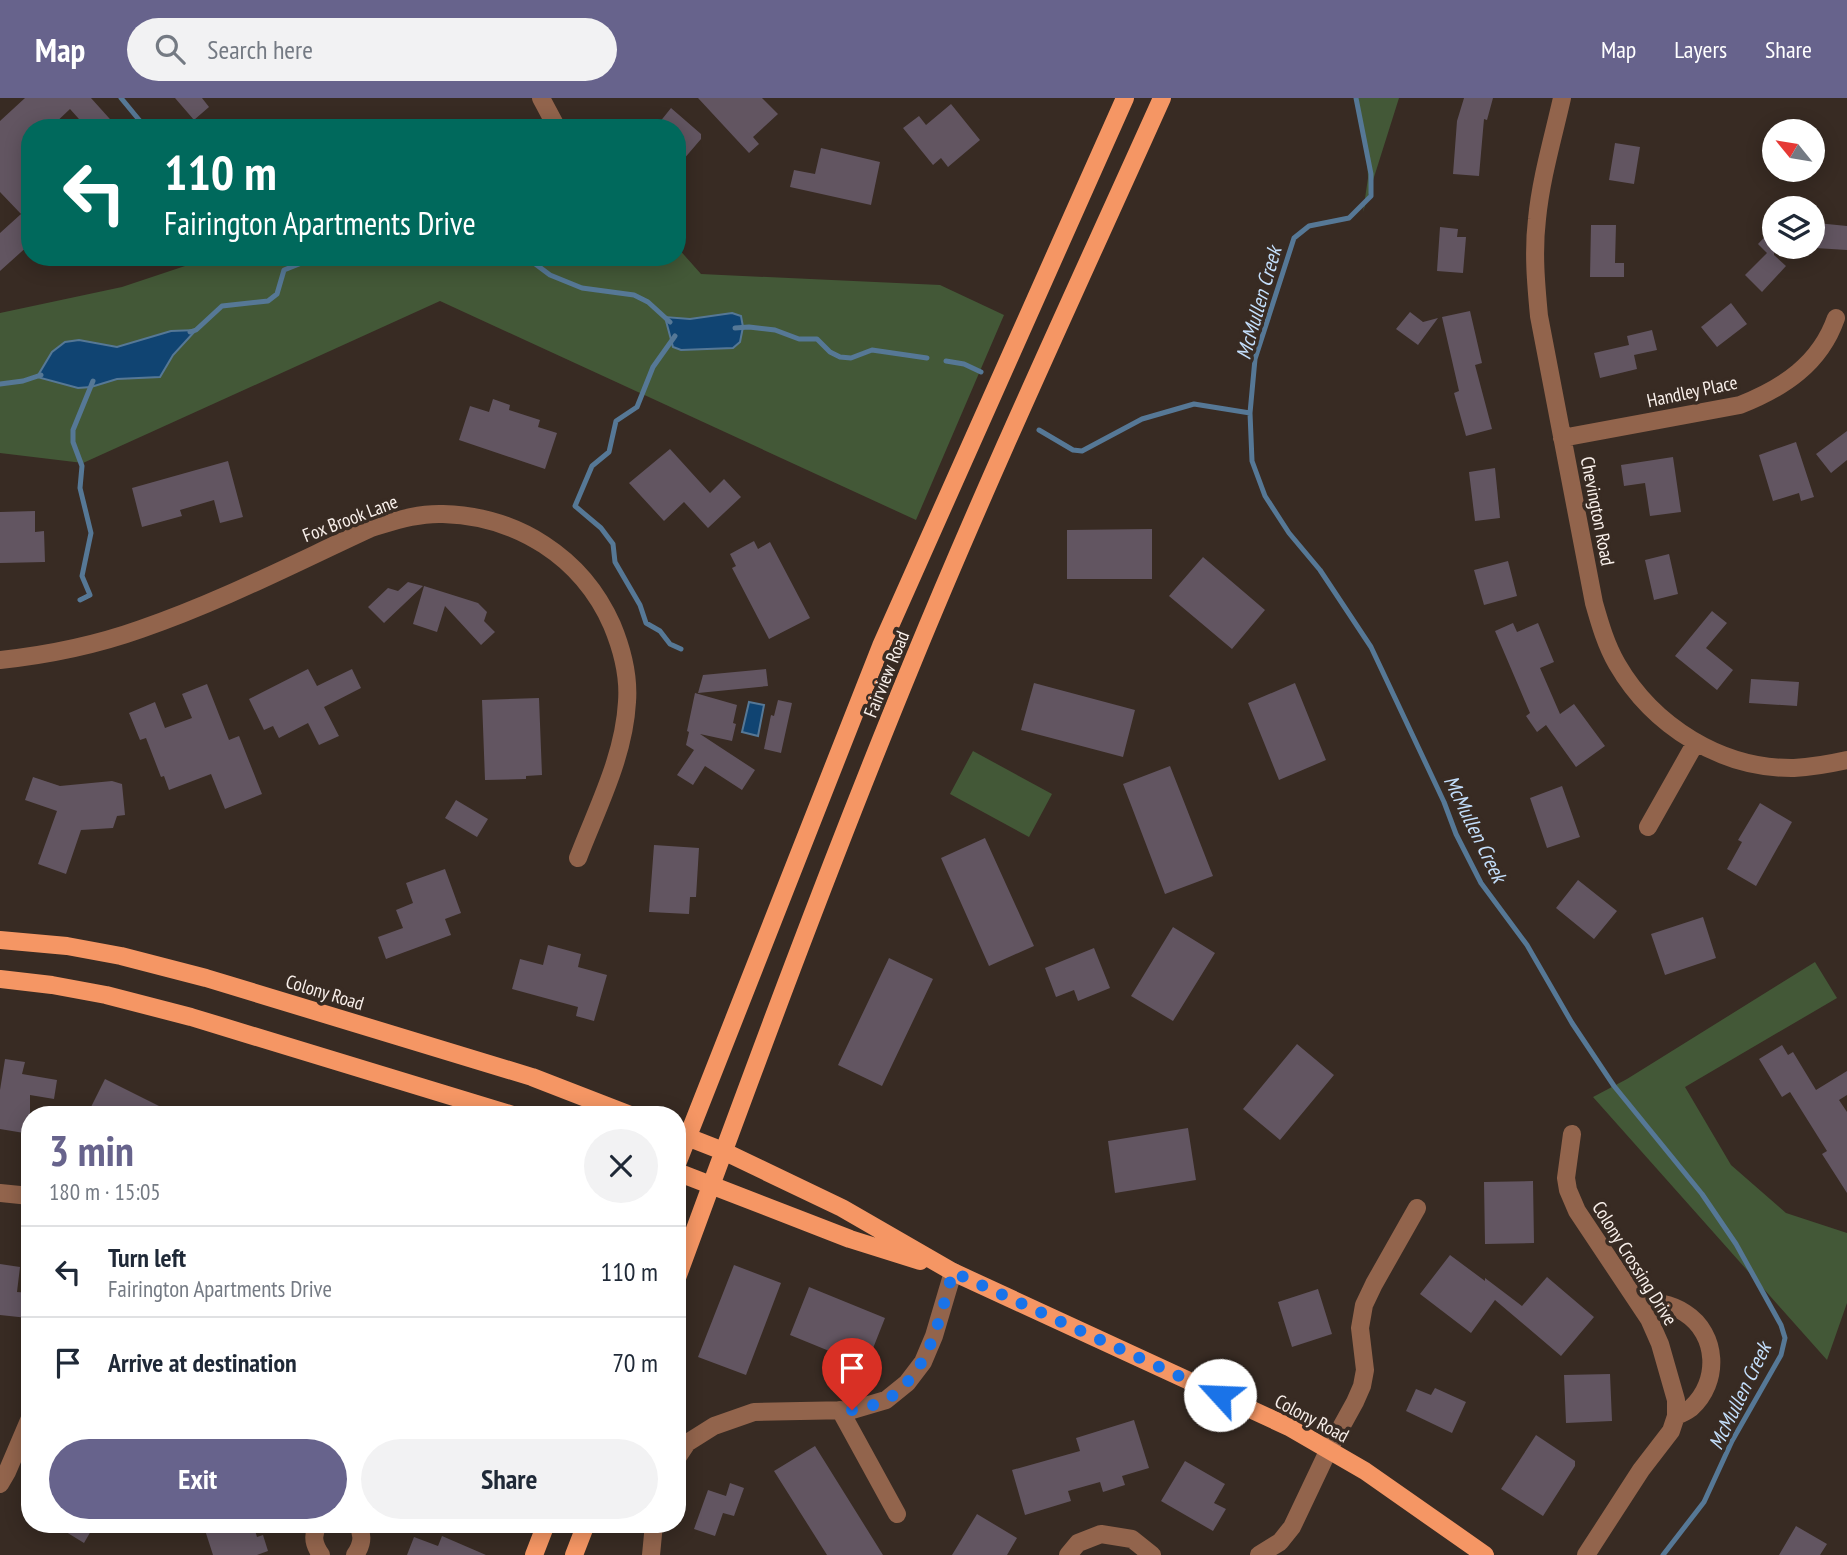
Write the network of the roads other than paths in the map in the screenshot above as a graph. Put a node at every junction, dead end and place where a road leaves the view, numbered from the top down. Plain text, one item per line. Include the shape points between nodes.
1 (541, 98) edge
2 (1125, 98) edge
3 (1162, 98) edge
4 (1562, 98) edge
5 (552, 119) edge
6 (1836, 318) dead end
7 (1562, 438) junction
8 (0, 660) edge
9 (1696, 742) junction
10 (1847, 760) edge
11 (1648, 827) dead end
12 (578, 858) dead end
13 (0, 940) edge
14 (0, 979) edge
15 (483, 1106) edge
16 (606, 1106) edge
17 (686, 1128) edge
18 (1572, 1134) dead end
19 (686, 1136) edge
20 (723, 1151) junction
21 (686, 1175) edge
22 (711, 1185) junction
23 (0, 1193) edge
24 (21, 1195) edge
25 (1417, 1208) dead end
26 (686, 1253) edge
27 (953, 1272) junction
28 (1637, 1301) junction
29 (840, 1410) junction
30 (1676, 1416) junction
31 (21, 1439) edge
32 (686, 1444) edge
33 (1329, 1449) junction
34 (0, 1484) edge
35 (897, 1514) dead end
36 (315, 1533) edge
37 (361, 1533) edge
38 (543, 1533) edge
39 (583, 1533) edge
40 (653, 1533) edge
41 (321, 1555) edge
42 (355, 1555) edge
43 (534, 1555) edge
44 (574, 1555) edge
45 (651, 1555) edge
46 (1068, 1555) edge
47 (1152, 1555) edge
48 (1259, 1555) edge
49 (1485, 1555) edge
50 (1586, 1555) edge

1 - 5 street
2 - 17 main road, Fairview Road via 881,646
3 - 20 main road, Fairview Road via 914,658
4 - 7 street, Chevington Road via 1537,218 1535,276
6 - 7 street, Handley Place via 1818,352 1801,371 1740,405
7 - 9 street, Chevington Road via 1603,634 1634,690 1667,724
8 - 12 street, Fox Brook Lane via 79,647 140,629 400,519 442,514 505,524 546,545 581,575 605,609 622,652 628,699 625,731
9 - 10 street, Chevington Road via 1730,758 1760,765 1791,768
9 - 11 street
13 - 16 main road, Colony Road via 67,946 206,978 532,1077
14 - 15 main road via 106,995 179,1014
18 - 28 street, Colony Crossing Drive via 1568,1190
19 - 20 main road, Colony Road
20 - 22 main road, Fairview Road
20 - 27 main road, Colony Road via 842,1208
21 - 22 main road, Colony Road
22 - 26 main road, Fairview Road
22 - 27 main road, Colony Road via 850,1239
23 - 24 street
25 - 33 street via 1364,1304 1362,1386
27 - 29 street via 934,1336 907,1383 886,1400
27 - 33 main road, Colony Road
28 - 30 street, Colony Crossing Drive via 1660,1344
28 - 30 street via 1666,1303 1686,1313 1703,1328 1711,1351 1707,1388 1690,1409
29 - 32 street via 754,1412 714,1426
29 - 35 street
30 - 50 street via 1671,1431
31 - 34 street
33 - 48 street via 1292,1527 1280,1542
33 - 49 main road, Colony Road
36 - 41 street
37 - 42 street
38 - 43 main road
39 - 44 main road
40 - 45 street
46 - 47 street via 1078,1543 1101,1534 1132,1539

